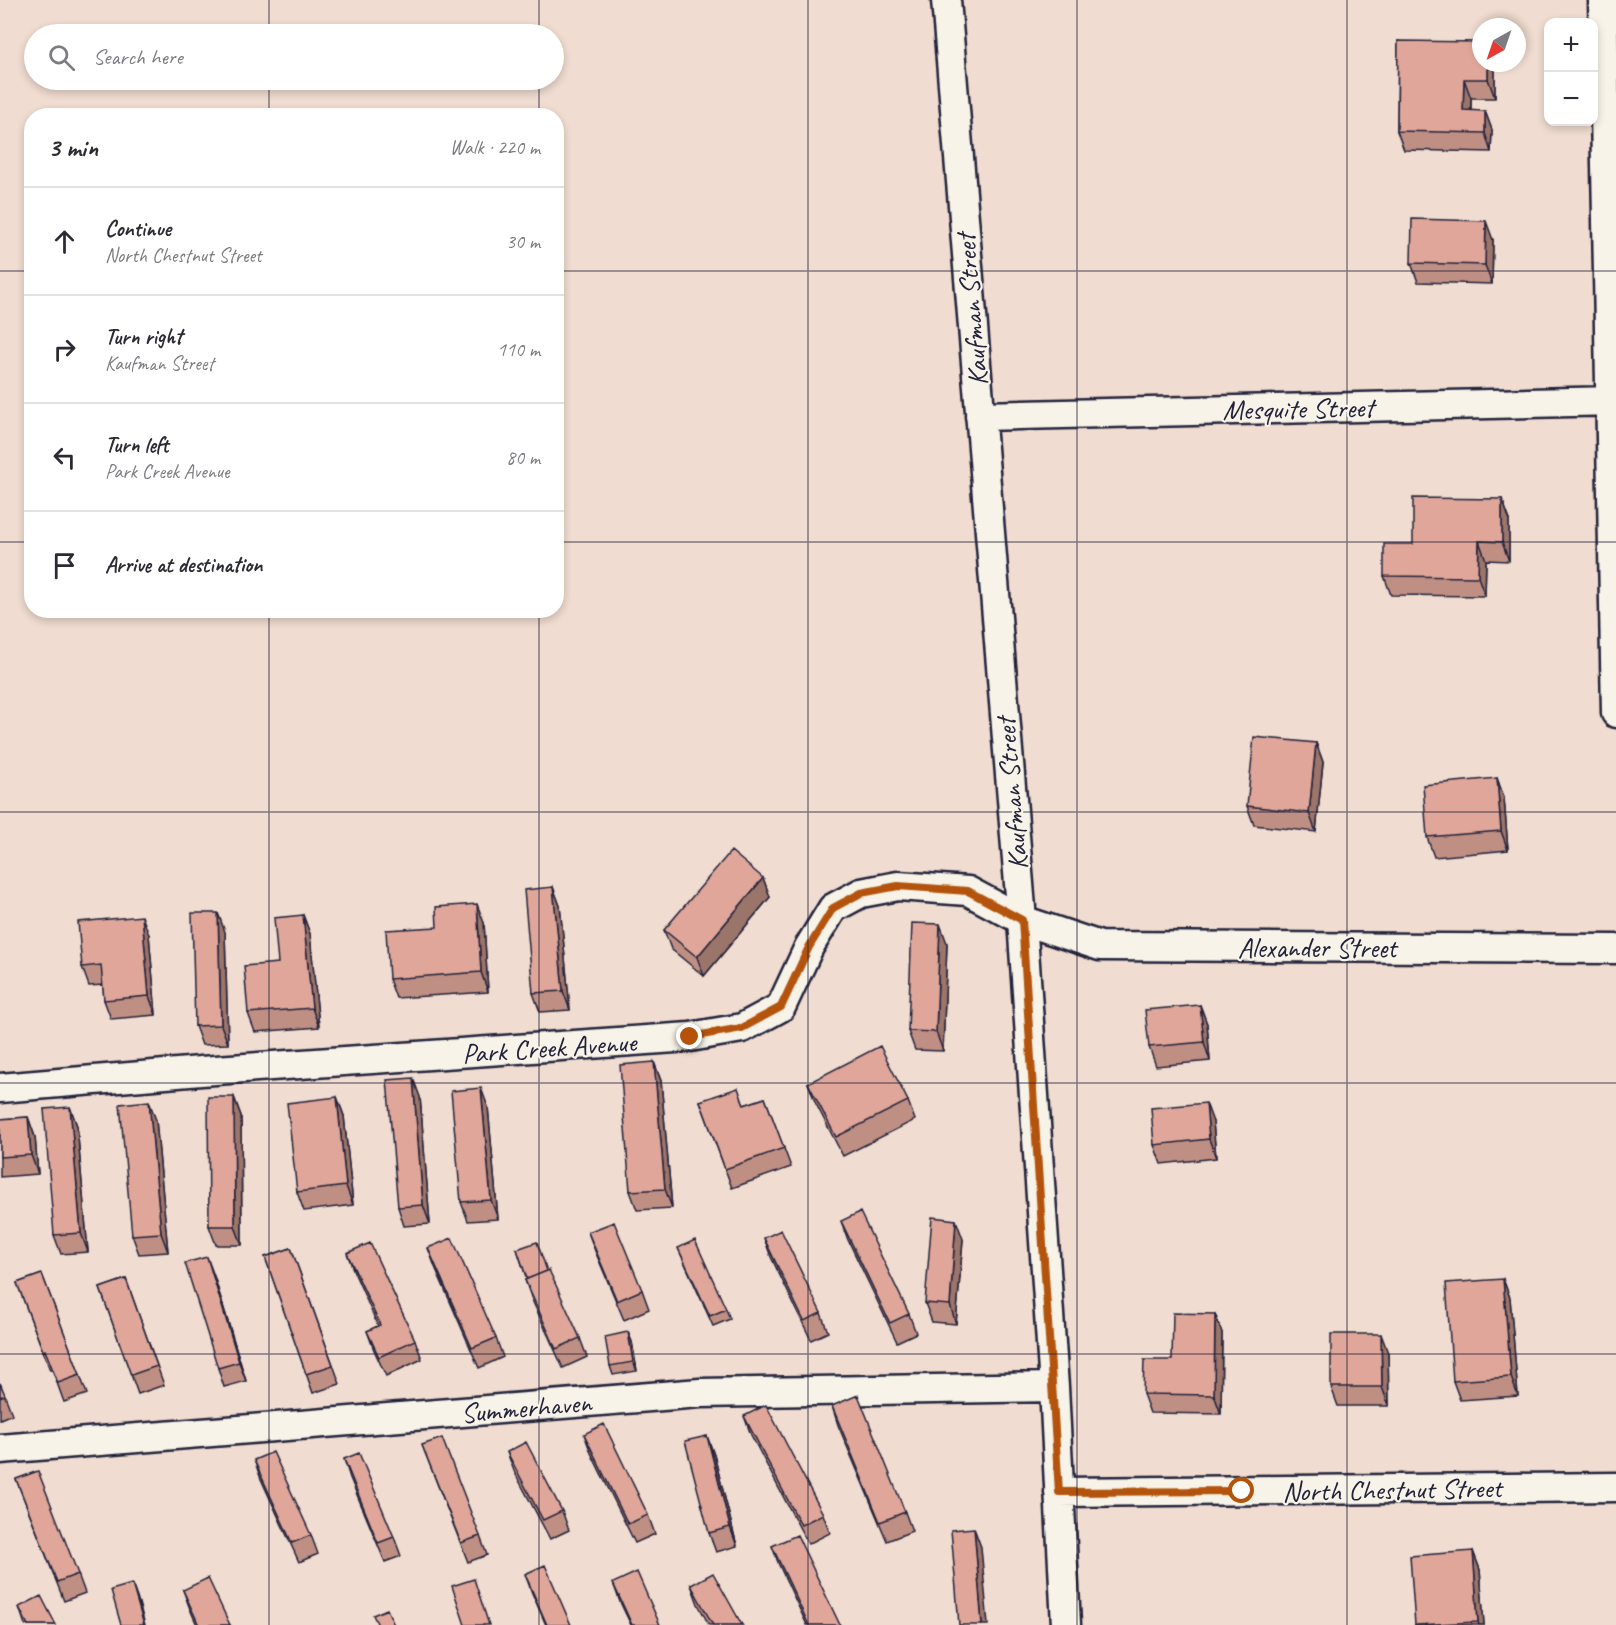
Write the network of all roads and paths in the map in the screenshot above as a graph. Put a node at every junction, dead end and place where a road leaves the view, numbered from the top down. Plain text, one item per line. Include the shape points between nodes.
1 (946, 0) edge
2 (1603, 0) edge
3 (1613, 401) edge
4 (980, 416) junction
5 (1616, 712) edge
6 (1022, 920) junction
7 (1616, 949) edge
8 (0, 1088) edge
9 (1054, 1387) junction
10 (0, 1449) edge
11 (1616, 1487) edge
12 (1059, 1492) junction
13 (1066, 1625) edge

1 - 4 street, Kaufman Street
2 - 3 street
3 - 4 street, Mesquite Street
3 - 5 street
4 - 6 street, Kaufman Street
6 - 7 street, Alexander Street via 1100,946
6 - 8 street, Park Creek Avenue via 968,891 898,886 861,893 833,908 809,947 781,1007 742,1028 690,1037
6 - 9 street, Kaufman Street
9 - 10 street, Summerhaven via 700,1393
9 - 12 street, Kaufman Street
11 - 12 street, North Chestnut Street
12 - 13 street, Kaufman Street

